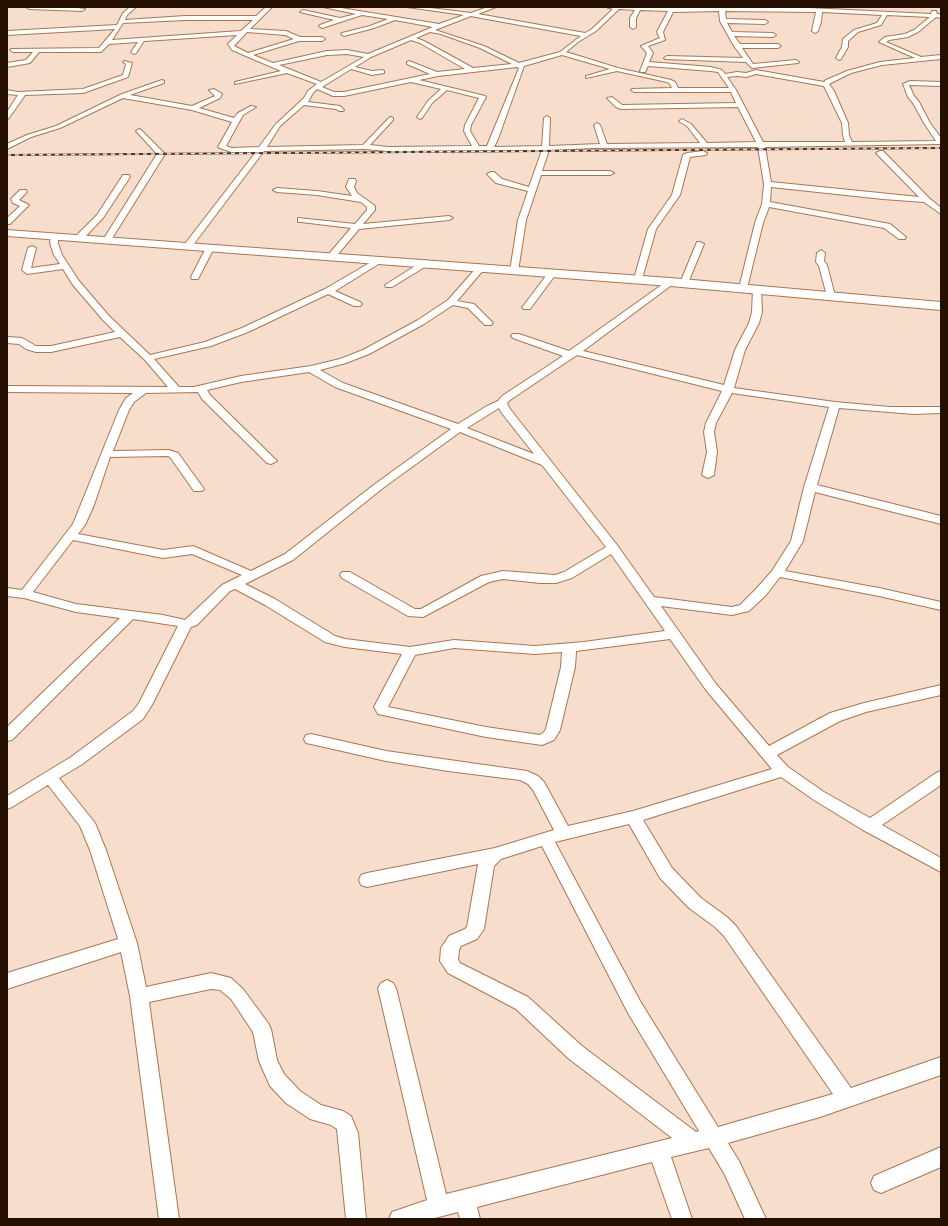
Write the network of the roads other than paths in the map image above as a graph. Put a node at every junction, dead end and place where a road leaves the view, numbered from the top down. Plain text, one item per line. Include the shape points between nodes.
1 (29, 7) edge
2 (132, 7) edge
3 (269, 7) edge
4 (326, 7) edge
5 (351, 7) edge
6 (410, 7) edge
7 (417, 7) edge
8 (493, 7) edge
9 (609, 7) edge
10 (621, 7) edge
11 (936, 7) edge
12 (44, 8) junction
13 (651, 8) edge
14 (701, 8) edge
15 (750, 8) edge
16 (788, 8) edge
17 (804, 8) edge
18 (638, 9) junction
19 (846, 9) edge
20 (81, 10) edge
21 (345, 10) junction
22 (671, 10) junction
23 (722, 10) junction
24 (819, 11) junction
25 (303, 12) dead end
26 (862, 12) edge
27 (362, 13) junction
28 (885, 13) junction
29 (35, 15) dead end
30 (470, 15) junction
31 (933, 15) junction
32 (941, 16) edge
33 (216, 18) junction
34 (257, 18) junction
35 (395, 19) junction
36 (341, 20) junction
37 (723, 21) junction
38 (765, 22) dead end
39 (212, 24) dead end
40 (120, 25) junction
41 (322, 26) dead end
42 (439, 26) junction
43 (633, 27) dead end
44 (429, 30) junction
45 (815, 31) dead end
46 (18, 32) junction
47 (244, 32) junction
48 (7, 33) edge
49 (344, 34) dead end
50 (730, 34) junction
51 (585, 35) junction
52 (773, 35) dead end
53 (411, 38) junction
54 (299, 39) junction
55 (322, 39) dead end
56 (142, 40) junction
57 (569, 40) dead end
58 (576, 41) junction
59 (108, 42) junction
60 (737, 46) junction
61 (778, 46) dead end
62 (10, 50) edge
63 (37, 50) junction
64 (134, 52) dead end
65 (562, 53) junction
66 (247, 55) junction
67 (368, 56) junction
68 (656, 57) junction
69 (839, 58) dead end
70 (921, 58) junction
71 (940, 58) edge
72 (748, 60) junction
73 (126, 62) dead end
74 (796, 62) dead end
75 (409, 63) dead end
76 (646, 64) junction
77 (7, 65) edge
78 (273, 65) junction
79 (520, 65) junction
80 (752, 66) junction
81 (350, 67) junction
82 (617, 68) junction
83 (471, 70) junction
84 (287, 71) junction
85 (382, 72) dead end
86 (756, 72) junction
87 (435, 74) junction
88 (641, 74) junction
89 (724, 76) junction
90 (588, 77) dead end
91 (115, 80) junction
92 (410, 80) junction
93 (162, 82) dead end
94 (237, 83) dead end
95 (826, 84) junction
96 (941, 84) edge
97 (319, 85) junction
98 (146, 87) junction
99 (445, 89) junction
100 (675, 89) junction
101 (212, 90) dead end
102 (634, 90) dead end
103 (733, 90) junction
104 (7, 92) edge
105 (357, 92) junction
106 (20, 93) junction
107 (124, 96) junction
108 (369, 97) dead end
109 (610, 98) dead end
110 (302, 103) junction
111 (740, 105) junction
112 (253, 107) dead end
113 (193, 108) junction
114 (341, 110) dead end
115 (7, 117) edge
116 (420, 117) dead end
117 (547, 118) dead end
118 (391, 119) dead end
119 (236, 121) junction
120 (682, 121) dead end
121 (597, 125) dead end
122 (139, 131) dead end
123 (849, 143) junction
124 (604, 146) junction
125 (706, 146) junction
126 (7, 147) edge
127 (365, 147) junction
128 (476, 148) junction
129 (490, 148) junction
130 (545, 148) junction
131 (260, 149) junction
132 (762, 149) junction
133 (880, 153) dead end
134 (538, 173) junction
135 (610, 173) dead end
136 (491, 174) dead end
137 (126, 178) dead end
138 (352, 181) dead end
139 (768, 184) junction
140 (277, 190) dead end
141 (532, 190) junction
142 (23, 192) dead end
143 (361, 200) junction
144 (926, 200) junction
145 (766, 204) junction
146 (941, 212) edge
147 (449, 218) dead end
148 (301, 220) dead end
149 (7, 222) edge
150 (357, 227) junction
151 (7, 233) edge
152 (54, 236) junction
153 (902, 237) dead end
154 (79, 238) junction
155 (107, 240) junction
156 (700, 244) dead end
157 (187, 247) junction
158 (32, 248) dead end
159 (210, 248) junction
160 (821, 253) dead end
161 (331, 257) junction
162 (381, 260) junction
163 (424, 264) junction
164 (65, 266) junction
165 (481, 268) junction
166 (514, 271) junction
167 (552, 274) junction
168 (195, 277) dead end
169 (638, 279) junction
170 (670, 282) junction
171 (684, 283) junction
172 (389, 285) dead end
173 (743, 288) junction
174 (757, 289) junction
175 (328, 291) junction
176 (831, 296) junction
177 (451, 302) junction
178 (357, 304) dead end
179 (941, 306) edge
180 (527, 307) dead end
181 (488, 323) dead end
182 (123, 333) junction
183 (516, 336) dead end
184 (7, 340) edge
185 (573, 354) junction
186 (148, 358) junction
187 (311, 369) junction
188 (7, 389) edge
189 (201, 389) junction
190 (142, 390) junction
191 (176, 390) junction
192 (728, 390) junction
193 (502, 403) junction
194 (835, 405) junction
195 (941, 410) edge
196 (459, 428) junction
197 (106, 454) junction
198 (271, 461) dead end
199 (548, 464) junction
200 (708, 475) dead end
201 (810, 487) junction
202 (198, 489) dead end
203 (941, 520) edge
204 (70, 536) junction
205 (613, 548) junction
206 (777, 573) junction
207 (251, 574) junction
208 (346, 575) dead end
209 (234, 583) junction
210 (7, 592) edge
211 (25, 594) junction
212 (652, 602) junction
213 (941, 606) edge
214 (130, 615) junction
215 (186, 624) junction
216 (675, 634) junction
217 (569, 647) junction
218 (410, 651) junction
219 (941, 690) edge
220 (7, 736) edge
221 (311, 739) dead end
222 (767, 754) junction
223 (783, 771) junction
224 (50, 777) junction
225 (941, 778) edge
226 (7, 803) edge
227 (633, 817) junction
228 (869, 826) junction
229 (564, 833) junction
230 (546, 839) junction
231 (495, 854) junction
232 (941, 866) edge
233 (367, 880) dead end
234 (128, 943) junction
235 (7, 980) edge
236 (387, 988) dead end
237 (139, 996) junction
238 (941, 1066) edge
239 (847, 1098) junction
240 (714, 1138) junction
241 (694, 1142) junction
242 (659, 1152) junction
243 (941, 1157) edge
244 (881, 1183) dead end
245 (465, 1199) junction
246 (439, 1206) junction
247 (169, 1219) edge
248 (356, 1219) edge
249 (399, 1219) edge
250 (470, 1219) edge
251 (682, 1219) edge
252 (756, 1219) edge

1 - 12 street
2 - 40 street
3 - 34 street
4 - 21 street
5 - 21 street
6 - 7 street
7 - 30 street
8 - 30 street
9 - 10 street
10 - 18 street
10 - 51 street
11 - 31 street
12 - 20 street
12 - 29 street
13 - 18 street
13 - 22 street
14 - 22 street
14 - 23 street
15 - 16 street
15 - 23 street
16 - 17 street
17 - 24 street
18 - 43 street via 633,18
19 - 24 street
19 - 26 street
21 - 27 street
22 - 68 street via 660,32 663,39 644,46
23 - 37 street
24 - 45 street
25 - 36 street
26 - 28 street
27 - 35 street
27 - 36 street
28 - 31 street
28 - 69 street via 881,22 861,26 852,33 845,40 845,47
30 - 42 street
30 - 51 street
31 - 32 street
31 - 70 street via 933,18 916,31 906,36 886,38 882,42
33 - 34 street
33 - 39 street
33 - 40 street
34 - 47 street
35 - 42 street
35 - 49 street
36 - 41 street
37 - 38 street
37 - 50 street
40 - 46 street via 88,31
40 - 59 street
42 - 44 street
44 - 53 street
44 - 79 street via 482,47
46 - 48 street
46 - 62 street via 20,42
47 - 54 street via 286,33
47 - 56 street
47 - 66 street via 230,46
50 - 52 street
50 - 60 street
51 - 58 street
53 - 67 street
53 - 83 street
54 - 55 street
54 - 66 street
56 - 59 street
56 - 64 street
57 - 58 street
58 - 65 street
59 - 63 street via 97,51
60 - 61 street
60 - 72 street
62 - 63 street
63 - 77 street via 27,65
65 - 79 street
65 - 82 street
66 - 78 street
67 - 78 street via 349,52 327,53
67 - 81 street
68 - 72 street
68 - 76 street
70 - 71 street
70 - 95 street via 868,66
72 - 80 street
73 - 91 street via 129,63 127,74
74 - 80 street
75 - 87 street
76 - 88 street
76 - 89 street via 711,69 720,71
78 - 84 street
79 - 83 street
79 - 129 street via 522,69
80 - 86 street
81 - 85 street via 372,73
81 - 97 street
82 - 88 street
82 - 90 street
83 - 87 street
84 - 94 street
84 - 97 street
86 - 89 street
86 - 95 street
87 - 92 street
88 - 100 street via 672,82
89 - 103 street
91 - 98 street
91 - 106 street via 88,90
92 - 99 street
92 - 105 street
93 - 98 street
95 - 123 street via 832,91 845,122
96 - 123 street via 906,84 911,97 940,142
97 - 105 street via 333,94
97 - 110 street
98 - 107 street
99 - 116 street via 430,102
99 - 128 street via 483,97 467,131
100 - 102 street
100 - 103 street
101 - 113 street via 219,94 218,97
103 - 111 street
104 - 106 street
105 - 108 street
106 - 115 street via 22,94
107 - 113 street
107 - 126 street via 58,127
109 - 111 street via 618,106
110 - 114 street via 338,107
110 - 131 street via 278,125
111 - 132 street
112 - 119 street via 240,114
113 - 119 street
117 - 130 street
118 - 127 street
119 - 131 street via 222,147 231,150
120 - 125 street via 689,125
121 - 124 street
122 - 155 street via 161,154
123 - 132 street
124 - 125 street
124 - 130 street
125 - 132 street
127 - 128 street
127 - 131 street
128 - 129 street
129 - 130 street
130 - 134 street
131 - 157 street
132 - 139 street
132 - 169 street via 687,155 676,195 652,229
133 - 144 street
134 - 135 street
134 - 141 street
136 - 141 street via 499,181
137 - 154 street via 100,216
138 - 143 street via 350,187
139 - 144 street
139 - 145 street
140 - 143 street
141 - 166 street via 522,220
142 - 149 street via 15,199 25,205
143 - 150 street via 372,207
144 - 146 street
145 - 153 street via 884,226 893,229
145 - 173 street
147 - 150 street
148 - 150 street
150 - 161 street
151 - 152 highway
152 - 154 highway
152 - 164 street via 58,255
154 - 155 highway
155 - 157 highway
156 - 171 street
157 - 159 highway
158 - 164 street via 27,271
159 - 161 highway
159 - 168 street
160 - 176 street via 820,262
161 - 162 highway
162 - 163 highway
162 - 175 street
163 - 165 highway
163 - 172 street
164 - 182 street via 91,301
165 - 166 highway
165 - 177 street
166 - 167 highway
167 - 169 highway
167 - 180 street
169 - 170 highway
170 - 171 highway
170 - 185 street
171 - 173 highway
173 - 174 highway
174 - 176 highway
174 - 192 street via 757,312 740,350
175 - 178 street
175 - 186 street via 226,338
176 - 179 highway
177 - 181 street via 471,306
177 - 187 street via 421,322 366,352
182 - 184 street via 51,349 36,349 22,341
182 - 186 street
183 - 185 street
185 - 192 street
185 - 193 street
186 - 191 street
187 - 189 street via 241,379
187 - 196 street via 339,385
188 - 190 street
189 - 191 street
189 - 198 street
190 - 191 street
190 - 197 street via 130,400 124,410
192 - 194 street
192 - 200 street via 711,423 709,432 712,452
193 - 196 street
193 - 199 street
194 - 195 street via 906,411
194 - 201 street
196 - 199 street
196 - 207 street via 379,486 289,557
197 - 202 street via 169,453 174,455
197 - 204 street via 83,517
199 - 205 street
201 - 203 street
201 - 206 street via 797,541
204 - 207 street via 163,554 193,550
204 - 211 street
205 - 208 street via 568,575 556,578 503,575 485,579 423,613 413,613
205 - 212 street
206 - 212 street via 744,608 732,611
206 - 213 street
207 - 209 street
209 - 215 street via 192,622
209 - 218 street via 330,639
210 - 211 street
211 - 214 street via 76,608
212 - 216 street
214 - 215 street
214 - 220 street
215 - 224 street via 138,715
216 - 217 street
216 - 222 street via 711,687
217 - 218 street via 535,650 454,644
217 - 218 street via 568,668 553,730 542,740 486,732 383,711 381,707
219 - 222 street via 836,717
221 - 229 street via 386,756 522,775 539,786
222 - 223 street
223 - 227 street
223 - 228 street
224 - 226 street
224 - 234 street via 87,823
225 - 228 street
227 - 229 street
227 - 239 street via 666,873 695,903 730,931
228 - 232 street
229 - 230 street
230 - 231 street
230 - 240 street via 634,1007
231 - 233 street
231 - 241 street via 486,863 475,929 471,934 455,941 450,948 449,961 454,968 522,1003 575,1052
234 - 235 street
234 - 237 street
236 - 246 street
237 - 247 street
237 - 248 street via 211,981 225,983 237,994 262,1029 268,1061 277,1080 293,1097 318,1113 336,1117 344,1123 348,1133
238 - 239 street
239 - 240 street
240 - 241 street
240 - 252 street via 732,1168
241 - 242 street
242 - 245 street
242 - 251 street
243 - 244 street
245 - 246 street
245 - 250 street
246 - 249 street

